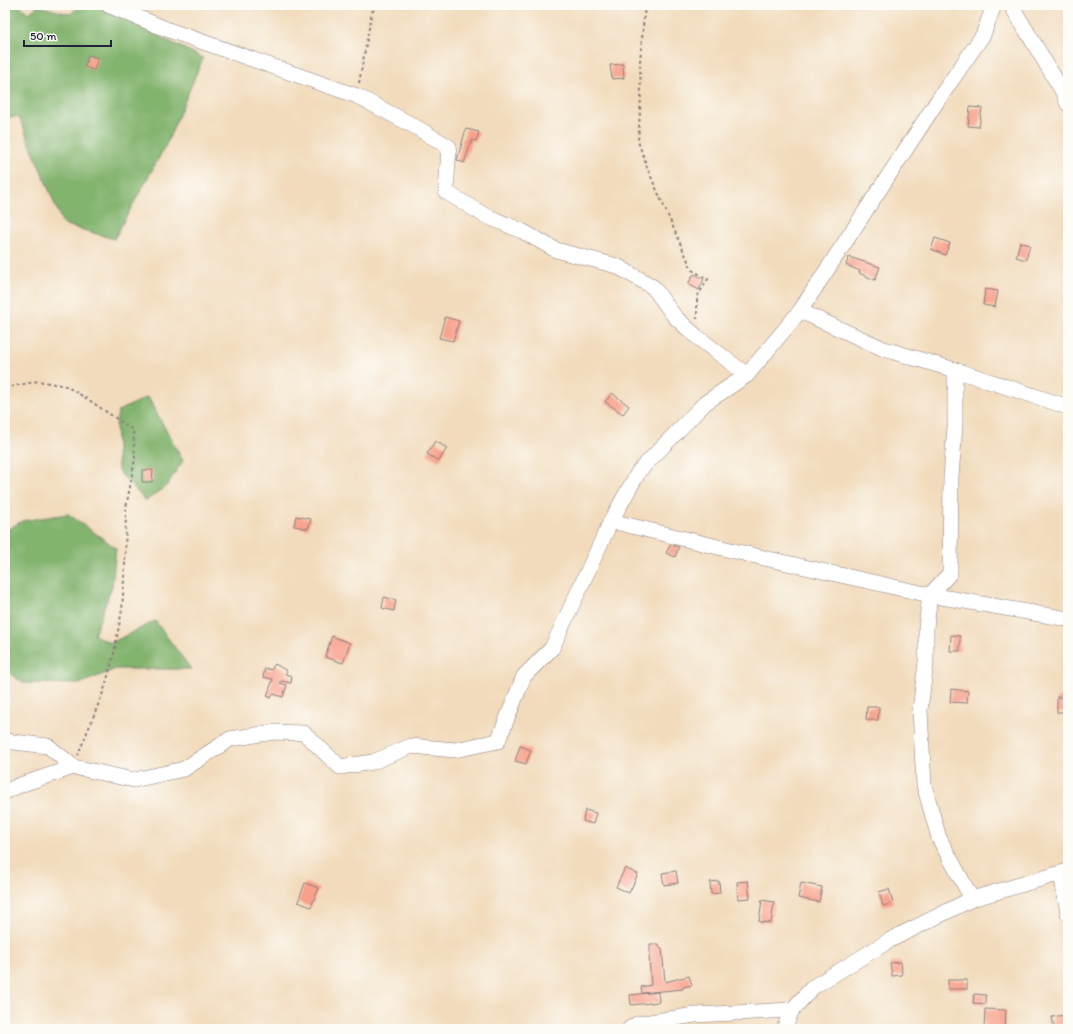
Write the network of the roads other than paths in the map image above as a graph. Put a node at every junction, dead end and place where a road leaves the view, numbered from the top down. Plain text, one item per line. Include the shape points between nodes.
1 (108, 5) edge
2 (994, 5) edge
3 (1011, 5) edge
4 (1068, 104) edge
5 (800, 311) junction
6 (955, 370) junction
7 (747, 375) junction
8 (1068, 407) edge
9 (611, 521) junction
10 (930, 595) junction
11 (1068, 619) edge
12 (5, 741) edge
13 (74, 767) junction
14 (5, 792) edge
15 (1064, 872) edge
16 (972, 899) junction
17 (1068, 913) edge
18 (792, 1010) junction
19 (672, 1024) edge
20 (629, 1029) edge
21 (784, 1029) edge

1 - 7 street via 166,29 357,96 414,126 449,147 446,192 484,215 522,231 556,250 617,266 653,287 675,317
2 - 5 street via 983,35
3 - 4 street
5 - 6 street via 884,349
5 - 7 street
6 - 8 street
6 - 10 street via 950,573
7 - 9 street via 705,403 638,471
9 - 10 street
9 - 13 street via 552,648 524,676 498,741 455,750 411,746 373,762 340,767 304,733 274,732 230,739 184,769 134,780
10 - 11 street
10 - 16 street via 920,710 924,786 939,838
12 - 13 street via 48,746
13 - 14 street
15 - 16 street
15 - 17 street
16 - 18 street via 890,940 813,987
18 - 19 street via 695,1015
18 - 21 street
19 - 20 street via 637,1024

